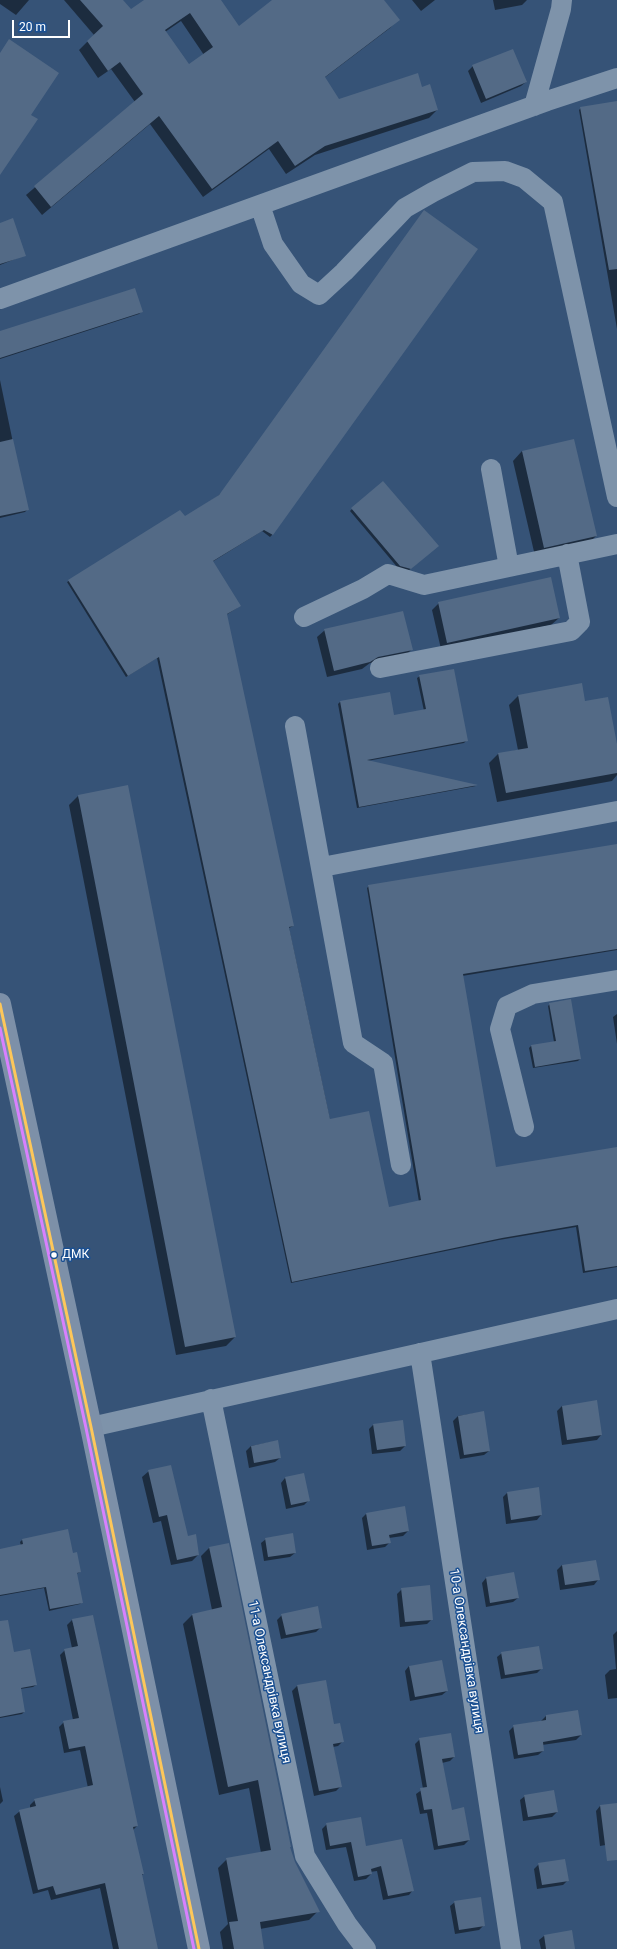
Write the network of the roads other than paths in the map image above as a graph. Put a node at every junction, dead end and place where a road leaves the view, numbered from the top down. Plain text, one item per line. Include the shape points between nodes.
1 (562, 0) edge
2 (617, 78) edge
3 (534, 106) junction
4 (260, 205) junction
5 (0, 299) edge
6 (491, 469) dead end
7 (617, 497) edge
8 (617, 544) edge
9 (567, 554) junction
10 (509, 567) junction
11 (304, 617) dead end
12 (380, 668) dead end
13 (296, 726) dead end
14 (617, 811) edge
15 (322, 867) junction
16 (617, 980) edge
17 (0, 1004) edge
18 (524, 1127) dead end
19 (401, 1165) dead end
20 (617, 1309) edge
21 (420, 1353) junction
22 (211, 1399) junction
23 (91, 1427) junction
24 (199, 1949) edge
25 (366, 1949) edge
26 (511, 1949) edge

1 - 3 street
2 - 3 street
3 - 4 street
4 - 5 street
4 - 7 street via 273,244 301,284 319,295 405,208 433,192 473,172 504,171 524,178 553,202
6 - 10 street
8 - 9 street
9 - 10 street
9 - 12 street via 580,622 571,631
10 - 11 street via 424,585 388,574
13 - 15 street
14 - 15 street
15 - 19 street via 353,1043 383,1063
16 - 18 street via 532,994 507,1006 500,1029
17 - 23 main road
20 - 21 street
21 - 22 street
21 - 26 street, 10-а Олександрівка вулиця
22 - 23 street
22 - 25 street, 11-а Олександрівка вулиця via 305,1856 347,1924
23 - 24 main road

